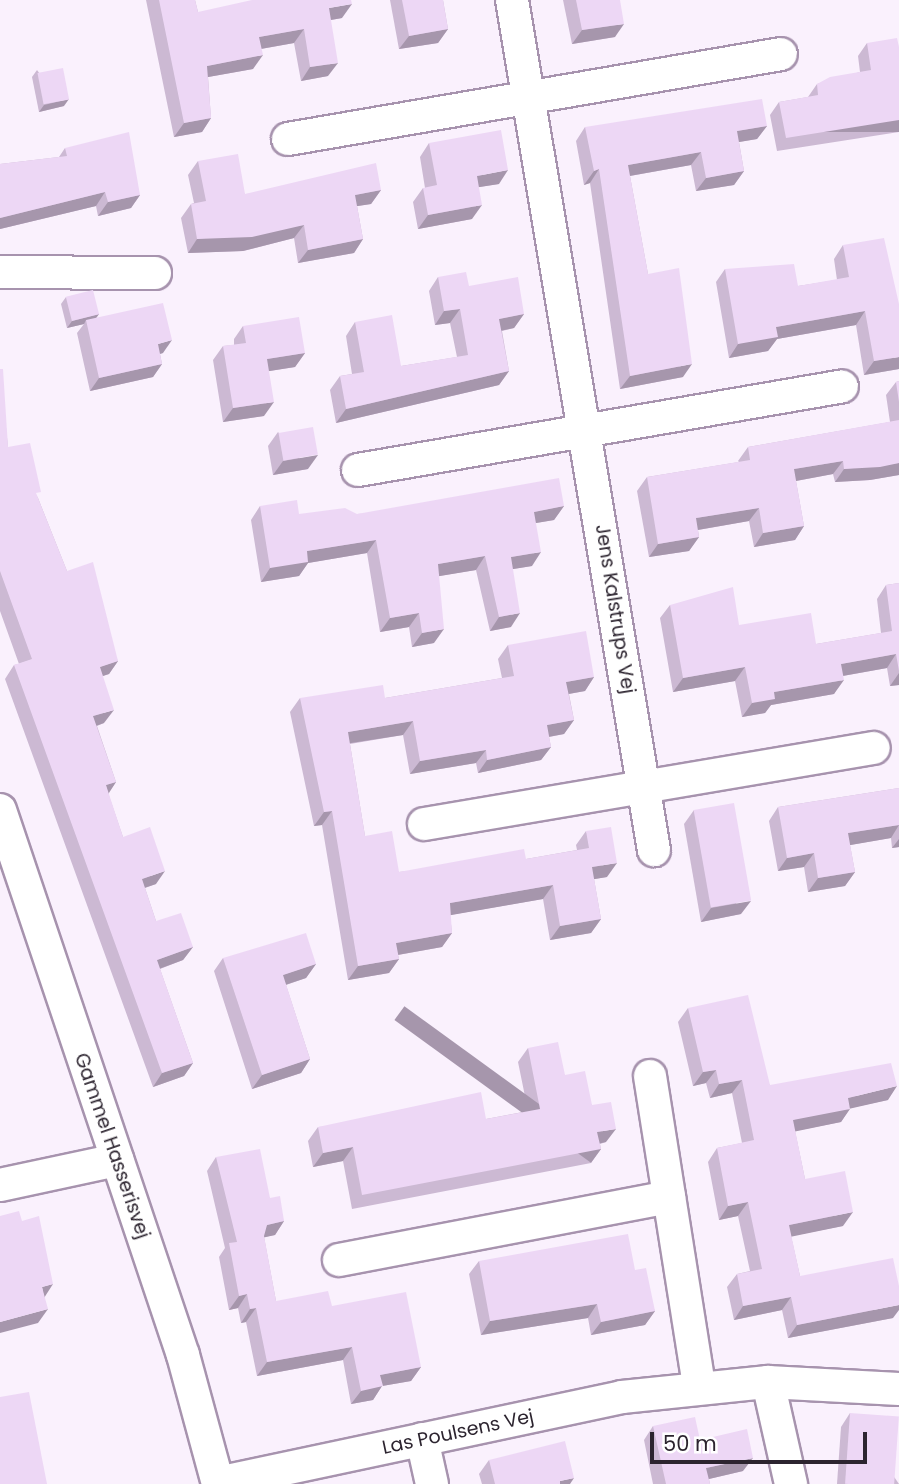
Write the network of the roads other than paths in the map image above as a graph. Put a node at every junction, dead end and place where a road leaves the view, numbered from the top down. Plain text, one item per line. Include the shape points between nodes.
1 (512, 0) edge
2 (781, 54) dead end
3 (528, 98) junction
4 (288, 139) dead end
5 (0, 271) edge
6 (155, 273) dead end
7 (842, 386) dead end
8 (586, 430) junction
9 (358, 470) dead end
10 (874, 748) dead end
11 (644, 787) junction
12 (0, 810) edge
13 (424, 824) dead end
14 (654, 850) dead end
15 (650, 1076) dead end
16 (117, 1160) junction
17 (0, 1185) edge
18 (669, 1197) junction
19 (339, 1260) dead end
20 (768, 1382) junction
21 (699, 1387) junction
22 (899, 1389) edge
23 (422, 1439) junction
24 (218, 1483) edge
25 (432, 1484) edge
26 (791, 1484) edge

1 - 3 street, Jens Kalstrups Vej
2 - 3 street
3 - 4 street
3 - 8 street, Jens Kalstrups Vej
5 - 6 street
7 - 8 street
8 - 9 street
8 - 11 street, Jens Kalstrups Vej
10 - 11 street
11 - 13 street
11 - 14 street, Jens Kalstrups Vej
12 - 16 street, Gammel Hasserisvej
15 - 18 street
16 - 17 street
16 - 24 street, Gammel Hasserisvej via 183,1355
18 - 19 street
18 - 21 street
20 - 21 street, Las Poulsens Vej
20 - 22 street, Las Poulsens Vej
20 - 26 street
21 - 23 street, Las Poulsens Vej
23 - 24 street, Las Poulsens Vej
23 - 25 street

